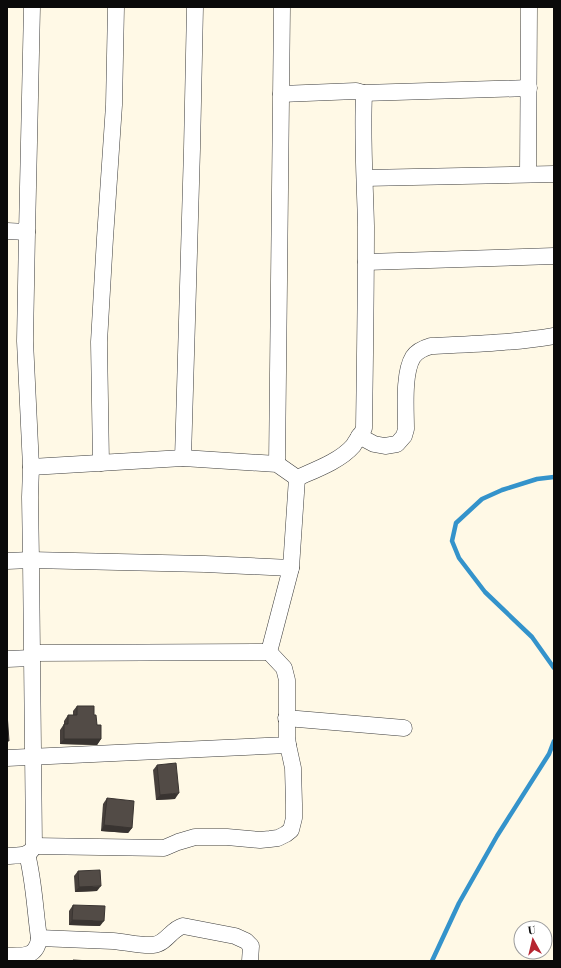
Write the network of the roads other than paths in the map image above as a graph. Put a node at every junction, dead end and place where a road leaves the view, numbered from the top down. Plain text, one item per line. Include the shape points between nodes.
1 (32, 7) edge
2 (116, 7) edge
3 (195, 7) edge
4 (282, 7) edge
5 (529, 7) edge
6 (529, 88) junction
7 (363, 93) junction
8 (281, 94) junction
9 (528, 174) junction
10 (554, 174) edge
11 (365, 178) junction
12 (7, 231) edge
13 (27, 232) junction
14 (554, 256) edge
15 (366, 262) junction
16 (554, 336) edge
17 (359, 436) junction
18 (183, 458) junction
19 (101, 463) junction
20 (277, 464) junction
21 (31, 467) junction
22 (297, 478) junction
23 (31, 560) junction
24 (7, 561) edge
25 (291, 568) junction
26 (269, 652) junction
27 (32, 655) junction
28 (7, 658) edge
29 (286, 718) junction
30 (404, 728) dead end
31 (288, 745) junction
32 (33, 756) junction
33 (7, 758) edge
34 (30, 850) junction
35 (7, 856) edge
36 (39, 938) junction
37 (7, 956) edge
38 (250, 961) edge

1 - 13 street
2 - 19 street via 114,105 99,342
3 - 18 street
4 - 8 street
5 - 6 street
6 - 7 street
6 - 9 street
7 - 8 street
7 - 11 street
8 - 20 street
9 - 10 street
9 - 11 street
11 - 15 street
12 - 13 street
13 - 21 street via 25,341
14 - 15 street
15 - 17 street via 364,428
16 - 17 street via 431,346 422,349 414,356 409,367 404,436 397,444 385,446 374,444
17 - 22 street via 348,451 328,464
18 - 19 street
18 - 20 street
19 - 21 street
20 - 22 street
21 - 23 street
22 - 25 street
23 - 24 street
23 - 25 street
23 - 27 street
25 - 26 street
26 - 27 street
26 - 29 street via 284,668 287,680
27 - 28 street
27 - 32 street
29 - 30 street
29 - 31 street
31 - 32 street
31 - 34 street via 293,768 294,818 291,830 278,838 260,840 195,837 164,848
32 - 33 street
32 - 34 street
34 - 35 street
34 - 36 street
36 - 37 street via 35,950 27,956
36 - 38 street via 153,945 160,943 178,927 183,926 235,936 246,941 251,946

